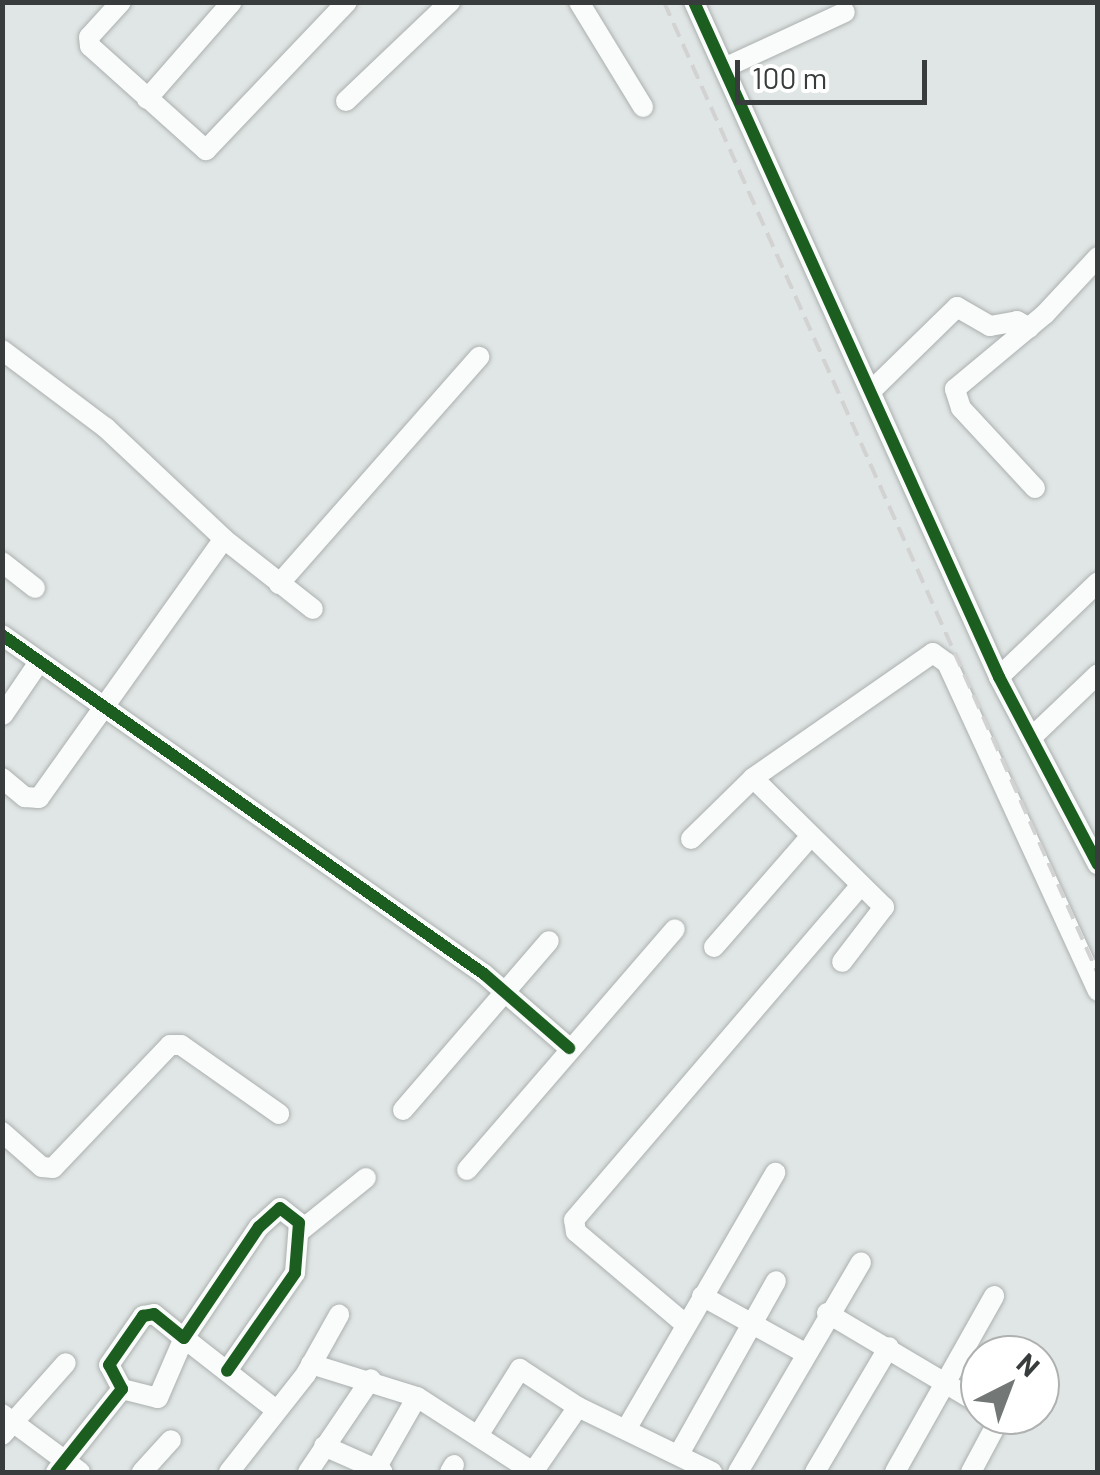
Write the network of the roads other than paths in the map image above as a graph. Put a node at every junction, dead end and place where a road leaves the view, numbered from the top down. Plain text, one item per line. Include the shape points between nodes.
1 (120, 2) edge
2 (347, 2) edge
3 (450, 2) edge
4 (579, 2) edge
5 (694, 2) edge
6 (231, 3) edge
7 (845, 12) dead end
8 (724, 68) junction
9 (147, 100) junction
10 (346, 100) dead end
11 (643, 107) dead end
12 (1098, 257) edge
13 (1028, 328) junction
14 (2, 350) edge
15 (479, 357) dead end
16 (872, 390) junction
17 (1035, 488) dead end
18 (224, 539) junction
19 (5, 571) edge
20 (279, 584) junction
21 (35, 588) dead end
22 (1093, 595) edge
23 (314, 609) dead end
24 (2, 635) edge
25 (39, 662) junction
26 (1098, 674) edge
27 (998, 677) junction
28 (104, 703) junction
29 (3, 715) edge
30 (1032, 737) junction
31 (2, 778) edge
32 (753, 778) junction
33 (811, 836) junction
34 (691, 839) dead end
35 (1098, 864) edge
36 (860, 886) junction
37 (675, 929) dead end
38 (549, 941) dead end
39 (714, 947) dead end
40 (842, 962) dead end
41 (1098, 991) edge
42 (506, 993) junction
43 (568, 1048) junction
44 (403, 1110) dead end
45 (280, 1114) dead end
46 (2, 1132) edge
47 (467, 1170) dead end
48 (775, 1172) dead end
49 (366, 1178) dead end
50 (299, 1232) junction
51 (861, 1262) dead end
52 (776, 1280) dead end
53 (702, 1296) junction
54 (994, 1296) dead end
55 (827, 1313) junction
56 (339, 1315) dead end
57 (686, 1324) junction
58 (752, 1324) junction
59 (184, 1338) junction
60 (889, 1347) junction
61 (805, 1353) junction
62 (66, 1363) dead end
63 (311, 1364) junction
64 (227, 1371) junction
65 (371, 1379) junction
66 (947, 1383) junction
67 (122, 1389) junction
68 (960, 1391) edge
69 (417, 1397) junction
70 (578, 1407) junction
71 (276, 1410) junction
72 (6, 1424) edge
73 (628, 1426) junction
74 (479, 1434) junction
75 (991, 1435) edge
76 (171, 1440) dead end
77 (324, 1446) junction
78 (679, 1454) junction
79 (68, 1468) edge
80 (378, 1471) edge
81 (142, 1472) edge
82 (229, 1472) edge
83 (308, 1472) edge
84 (533, 1472) edge
85 (712, 1472) edge
86 (738, 1472) edge
87 (816, 1472) edge
88 (894, 1472) edge
89 (971, 1472) edge

1 - 9 street via 88,41
2 - 9 street via 213,147 200,149
3 - 10 street
4 - 11 street
5 - 8 street
6 - 9 street
7 - 8 street
8 - 16 street
12 - 13 street
13 - 16 street via 1017,320 990,326 957,307
13 - 17 street via 963,379 956,398
14 - 18 street via 106,428
15 - 20 street
16 - 27 street
18 - 20 street
18 - 28 street
19 - 21 street
20 - 23 street
22 - 27 street
24 - 25 street
25 - 28 street
25 - 29 street
26 - 30 street
27 - 30 street
28 - 31 street via 39,798 24,797
28 - 42 street
30 - 35 street
32 - 33 street
32 - 34 street
32 - 41 street via 922,655 940,656 995,760
33 - 36 street
33 - 39 street
36 - 40 street via 885,911
36 - 57 street via 574,1220 576,1232
37 - 43 street
38 - 42 street
42 - 43 street
42 - 44 street
43 - 47 street
45 - 46 street via 181,1045 170,1045 53,1168 42,1167
48 - 53 street
49 - 50 street
50 - 59 street via 288,1212 274,1210
50 - 64 street via 295,1273
51 - 55 street
52 - 58 street
53 - 57 street
53 - 58 street
54 - 66 street
55 - 60 street
55 - 61 street
56 - 63 street
57 - 73 street
58 - 61 street
58 - 78 street
59 - 64 street
59 - 67 street via 158,1398
59 - 67 street via 154,1314 143,1316 109,1364
60 - 66 street
60 - 87 street
61 - 86 street
62 - 72 street
63 - 65 street
63 - 71 street
64 - 71 street
65 - 69 street
65 - 77 street
66 - 68 street
66 - 88 street
67 - 79 street
69 - 74 street
69 - 80 street
70 - 73 street
70 - 74 street via 520,1369
70 - 84 street
71 - 82 street
72 - 79 street
73 - 78 street
74 - 84 street
75 - 89 street
76 - 81 street
77 - 80 street
77 - 83 street
78 - 85 street

